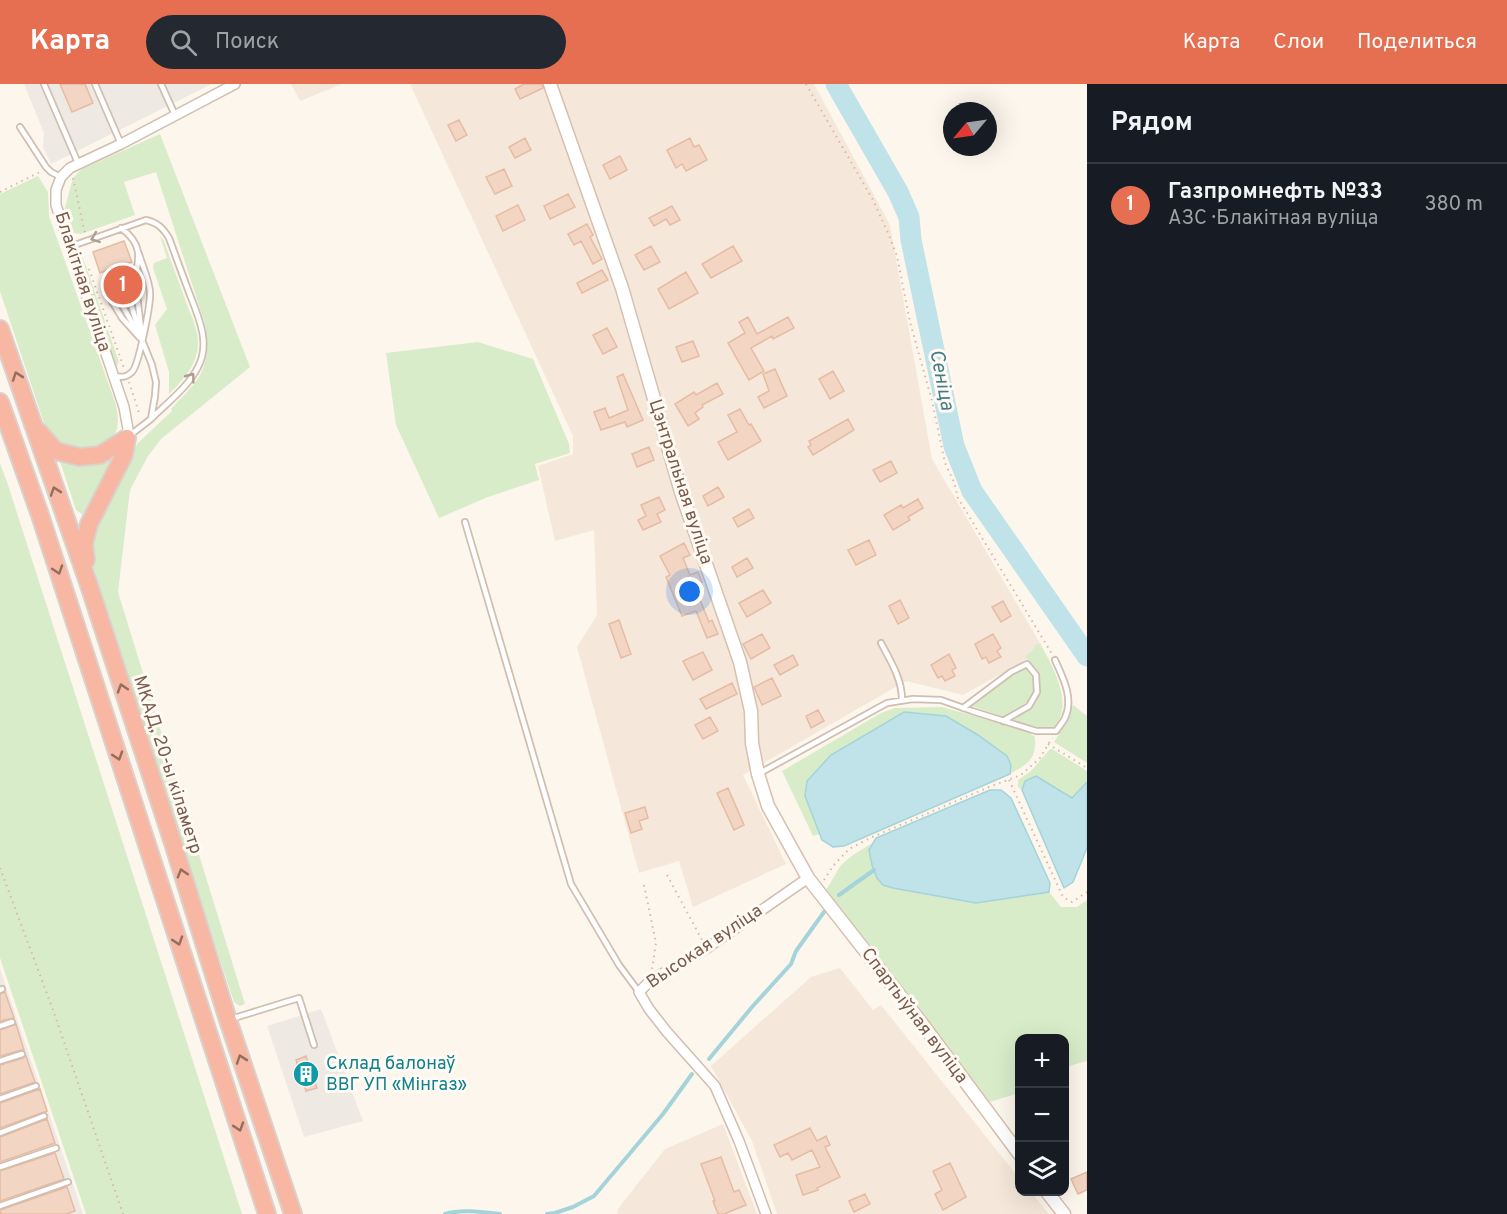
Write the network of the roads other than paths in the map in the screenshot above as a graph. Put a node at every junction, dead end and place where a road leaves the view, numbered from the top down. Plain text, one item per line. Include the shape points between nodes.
1 (44, 84) edge
2 (95, 84) edge
3 (161, 84) edge
4 (235, 84) edge
5 (550, 84) edge
6 (175, 115) junction
7 (20, 127) dead end
8 (121, 144) junction
9 (74, 166) junction
10 (61, 177) junction
11 (121, 228) junction
12 (69, 247) junction
13 (139, 254) junction
14 (137, 268) junction
15 (123, 274) dead end
16 (113, 278) dead end
17 (134, 282) dead end
18 (109, 290) dead end
19 (137, 295) dead end
20 (129, 298) dead end
21 (120, 301) dead end
22 (112, 303) dead end
23 (0, 329) edge
24 (142, 340) junction
25 (113, 375) junction
26 (0, 402) edge
27 (151, 418) junction
28 (32, 423) junction
29 (127, 438) junction
30 (465, 522) dead end
31 (88, 585) junction
32 (881, 643) dead end
33 (1055, 660) road end
34 (902, 700) junction
35 (963, 708) junction
36 (1003, 721) junction
37 (758, 774) junction
38 (808, 878) junction
39 (639, 992) junction
40 (228, 1020) junction
41 (12, 1022) dead end
42 (0, 1026) edge
43 (314, 1045) dead end
44 (22, 1053) dead end
45 (0, 1061) edge
46 (36, 1086) dead end
47 (0, 1099) edge
48 (44, 1116) dead end
49 (0, 1133) edge
50 (56, 1148) dead end
51 (1015, 1148) edge
52 (0, 1167) edge
53 (68, 1182) dead end
54 (1051, 1196) edge
55 (0, 1206) edge
56 (267, 1214) edge
57 (293, 1214) edge
58 (766, 1214) edge
59 (1064, 1214) edge

1 - 9 lane
2 - 8 lane
3 - 6 lane
4 - 6 street
5 - 37 street, Цэнтральная вуліца via 622,288 681,492 740,662 751,711
6 - 8 street
7 - 10 lane via 46,167
8 - 9 street
9 - 10 street
10 - 12 street, Блакітная вуліца via 56,205
11 -> 12 lane
11 - 13 lane via 135,242
27 -> 11 lane via 191,380 199,367 203,354 201,325 163,229 146,220
12 - 25 street, Блакітная вуліца
13 - 14 lane
13 - 24 lane via 151,292
14 - 15 lane
14 - 17 lane
16 - 18 lane
19 - 24 lane
20 - 24 lane
21 - 24 lane
22 - 24 lane
28 -> 23 highway, МКАД, 20-ы кіламетр
24 - 25 lane via 133,371 121,378
24 - 27 lane via 156,382
25 - 29 street, Блакітная вуліца via 124,407
26 -> 56 highway
27 - 29 lane
28 - 29 highway via 56,451 67,455 100,455
31 -> 28 highway, МКАД, 20-ы кіламетр
29 - 31 highway via 124,455 84,544
30 - 39 lane via 571,884
40 -> 31 highway, МКАД, 20-ы кіламетр
32 - 34 lane via 898,675
33 - 36 lane via 1069,702 1056,731 1036,731
34 - 35 lane via 941,700
34 - 37 lane via 887,703
35 - 36 lane
35 - 36 lane via 1027,664 1036,675 1036,692 1029,706
37 - 38 street, Цэнтральная вуліца via 768,806
38 - 39 street, Высокая вуліца
38 - 51 street, Спартыўная вуліца
39 - 58 street, Высокая вуліца via 667,1032 714,1086
40 - 43 lane via 299,998
57 -> 40 highway, МКАД, 20-ы кіламетр
41 - 42 lane
44 - 45 lane
46 - 47 lane
48 - 49 lane
50 - 52 lane
53 - 55 lane
54 - 59 street

